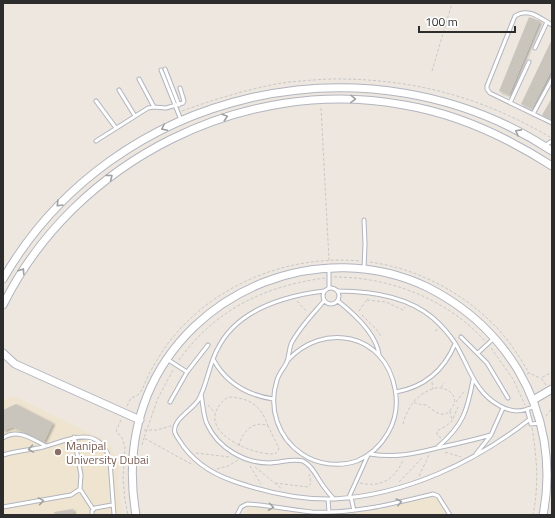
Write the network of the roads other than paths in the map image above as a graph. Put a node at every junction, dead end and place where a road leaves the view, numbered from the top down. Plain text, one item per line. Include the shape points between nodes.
1 (547, 22) junction
2 (552, 25) edge
3 (535, 48) dead end
4 (529, 62) dead end
5 (163, 69) dead end
6 (139, 79) dead end
7 (552, 79) edge
8 (180, 88) dead end
9 (119, 90) dead end
10 (96, 101) dead end
11 (510, 103) junction
12 (177, 106) junction
13 (154, 107) junction
14 (533, 114) junction
15 (135, 116) junction
16 (181, 120) junction
17 (552, 123) edge
18 (116, 128) junction
19 (96, 141) dead end
20 (552, 141) edge
21 (544, 146) junction
22 (552, 152) edge
23 (552, 166) edge
24 (364, 220) dead end
25 (329, 268) junction
26 (364, 269) junction
27 (3, 279) edge
28 (329, 288) junction
29 (338, 291) junction
30 (324, 292) junction
31 (324, 301) junction
32 (338, 301) junction
33 (3, 305) edge
34 (461, 337) dead end
35 (495, 338) junction
36 (455, 344) junction
37 (208, 345) dead end
38 (3, 353) edge
39 (478, 353) junction
40 (379, 355) junction
41 (167, 359) junction
42 (213, 359) junction
43 (287, 361) junction
44 (3, 363) edge
45 (15, 364) junction
46 (187, 372) junction
47 (473, 380) junction
48 (551, 390) edge
49 (396, 392) junction
50 (201, 394) junction
51 (508, 398) dead end
52 (273, 399) junction
53 (170, 402) dead end
54 (534, 403) junction
55 (503, 408) junction
56 (527, 410) junction
57 (530, 419) junction
58 (140, 420) junction
59 (541, 423) junction
60 (492, 435) junction
61 (74, 437) junction
62 (3, 438) edge
63 (46, 446) junction
64 (436, 448) junction
65 (369, 454) junction
66 (3, 455) edge
67 (473, 457) junction
68 (80, 489) junction
69 (350, 497) junction
70 (328, 499) junction
71 (334, 499) junction
72 (112, 505) junction
73 (3, 507) edge
74 (93, 509) junction
75 (354, 511) junction
76 (329, 512) junction
77 (92, 515) edge
78 (114, 515) edge
79 (136, 515) edge
80 (237, 515) edge
81 (450, 515) edge
82 (543, 515) edge

1 - 2 lane
1 - 3 lane
1 - 11 lane via 527,12 520,12 512,22 487,86 490,93
4 - 11 lane
5 - 12 lane
6 - 13 lane
7 - 14 lane
8 - 12 lane via 184,100
9 - 15 lane
10 - 18 lane
11 - 14 lane
12 - 13 lane
12 - 16 lane
13 - 15 lane
14 - 17 lane
15 - 18 lane
21 -> 16 street via 500,122 452,104 406,93 359,88 322,88 267,93 223,104
16 -> 27 street via 126,150 79,186 40,226
18 - 19 lane
20 - 21 lane
21 - 22 street
33 -> 23 street via 31,258 60,223 92,191 141,155 181,134 246,110 323,99 404,104 456,118 500,136
24 - 26 lane
25 - 26 street
25 - 28 lane
25 - 41 street via 275,278 240,293 194,327
26 - 35 street via 393,274 439,293 479,322
28 - 29 lane
28 - 30 lane
29 - 32 lane
29 - 36 lane via 371,293 408,303 432,317
30 - 31 lane
30 - 42 lane via 292,296 266,306 241,320 221,341
31 - 32 lane via 331,305
31 - 43 lane via 292,342
32 - 40 lane via 375,340
34 - 39 lane
35 - 39 lane
35 - 54 street via 523,378
36 - 47 lane
36 - 49 lane via 445,362 431,378 411,389
37 - 46 lane
38 - 45 street
39 - 51 lane via 495,374
40 - 43 lane via 355,340 331,338 318,340 301,348
40 - 49 lane via 392,376
41 - 46 lane
41 - 58 street via 149,393
42 - 50 lane
42 - 52 lane via 223,375 240,388
43 - 52 lane via 277,379
44 - 45 street
45 - 58 street
46 - 53 lane
47 - 55 lane via 486,396
47 - 64 lane via 468,408 459,425
48 - 54 street
49 - 65 lane via 396,408 391,427 381,444
50 - 70 lane via 193,407 175,425 175,433 187,452 201,465 236,482 291,495
50 - 71 lane via 208,425 228,450 249,460 270,463 294,460 303,462 311,467
52 - 65 lane via 280,430 291,445 305,456 334,465 358,461
54 - 56 lane
54 - 59 street
55 - 56 lane
55 - 60 lane
56 - 57 lane
57 - 59 lane via 531,424
57 - 67 lane
58 - 79 street via 132,459
59 - 82 street via 547,470
60 - 64 lane
60 - 67 lane
61 - 63 lane
61 - 68 lane via 81,475
61 - 72 lane via 97,440 108,453
62 - 63 lane via 10,434 22,434
63 -> 66 lane
64 - 65 lane via 404,456
65 - 69 lane
67 - 69 lane via 414,483 387,491
73 -> 68 lane via 71,495
68 - 74 lane
69 - 71 lane
69 - 75 lane
70 - 71 lane
70 - 76 lane
72 - 74 lane
72 - 78 lane
74 - 77 lane
75 - 76 lane
75 -> 81 lane via 435,494
80 -> 76 lane via 247,504

